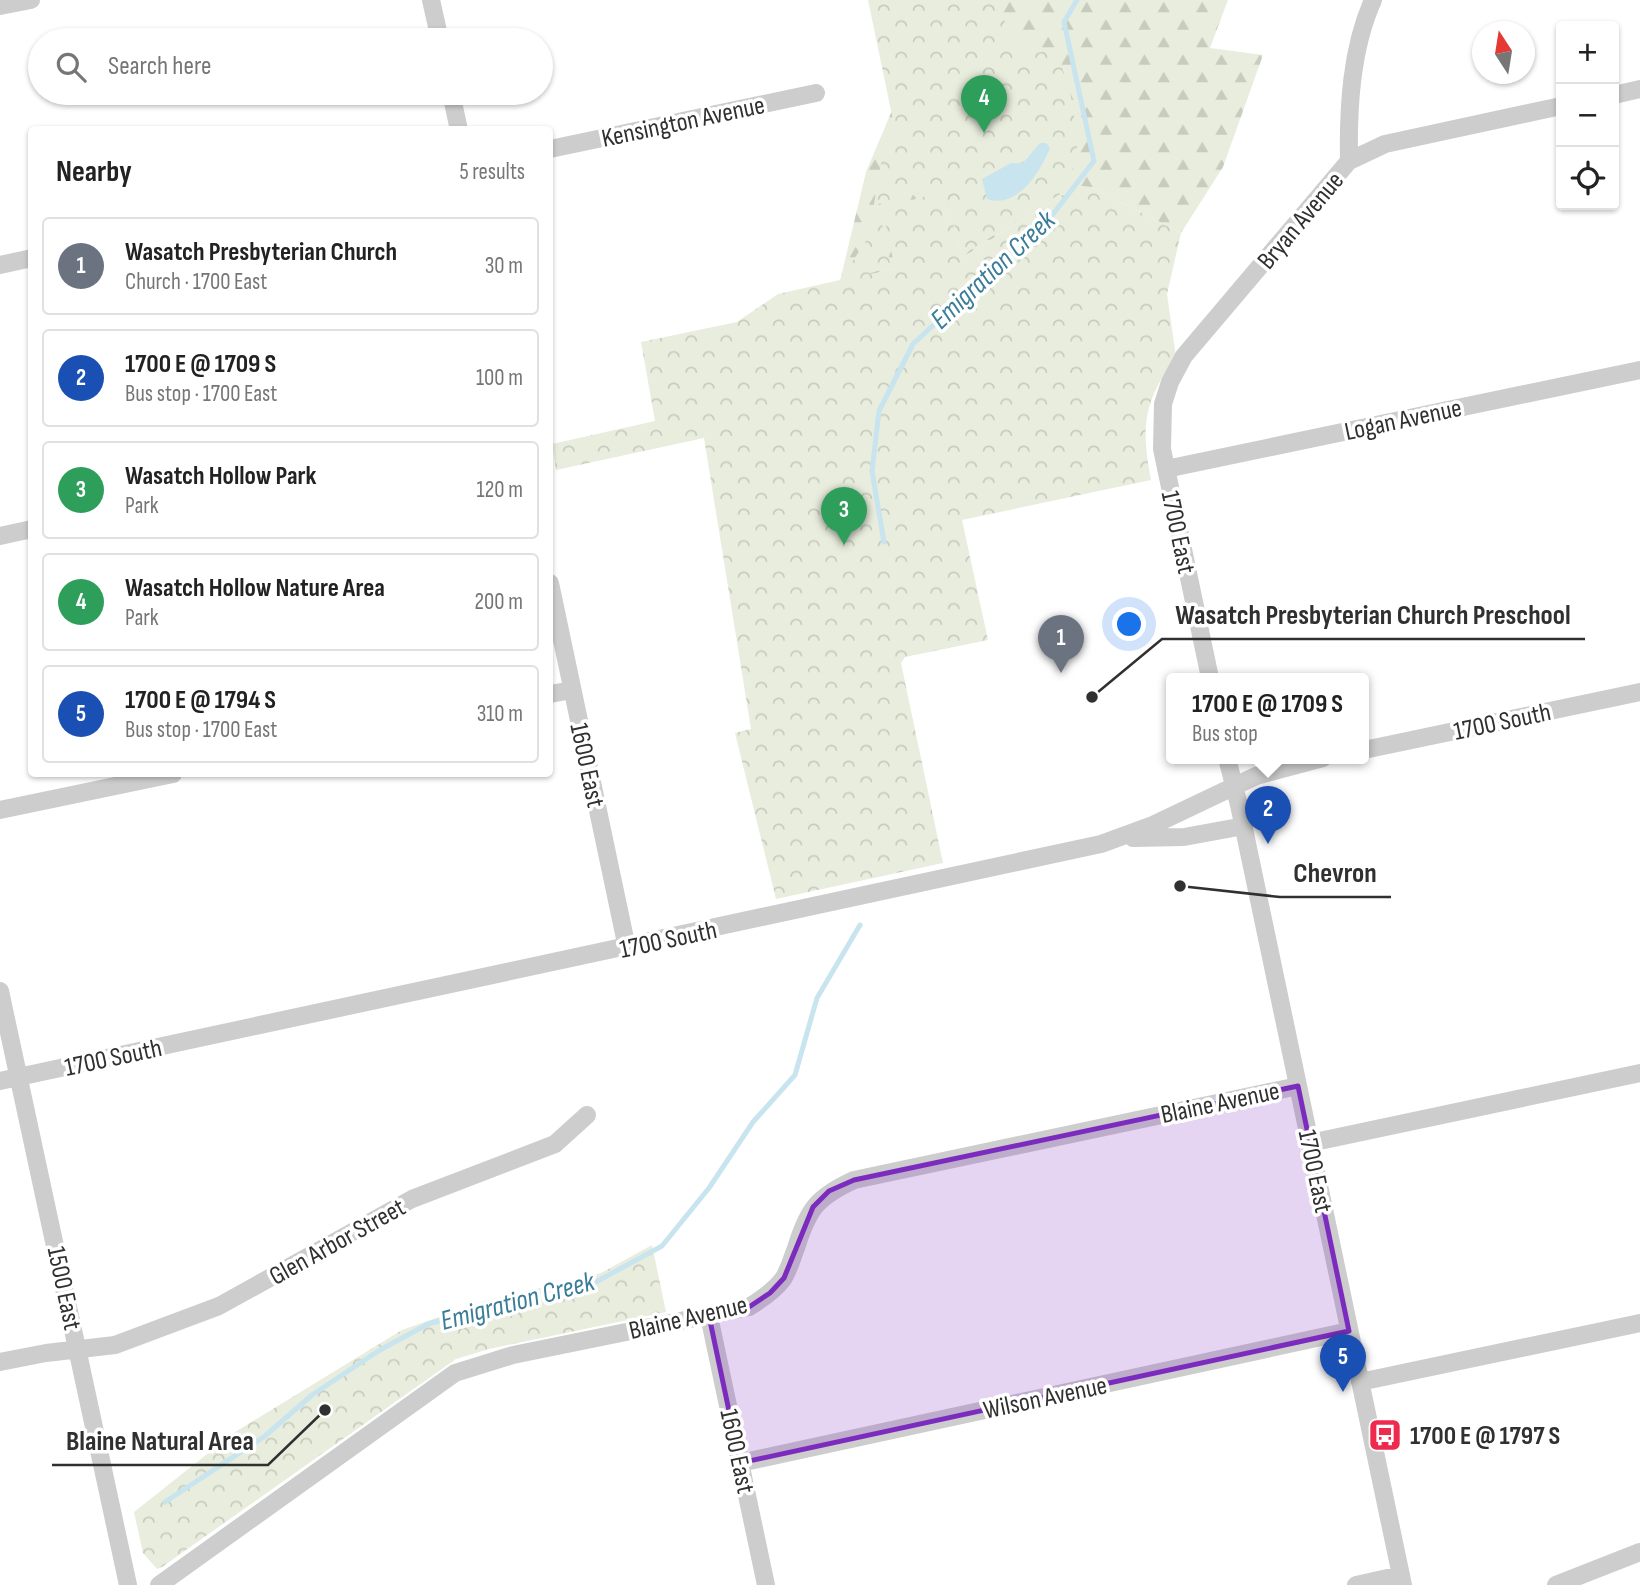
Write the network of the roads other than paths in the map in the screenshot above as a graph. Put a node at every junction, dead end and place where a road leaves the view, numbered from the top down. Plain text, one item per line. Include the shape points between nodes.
1 (31, 0) edge
2 (431, 0) edge
3 (1373, 0) edge
4 (0, 6) edge
5 (437, 28) edge
6 (1640, 89) edge
7 (816, 93) dead end
8 (1619, 94) edge
9 (453, 105) edge
10 (1556, 107) edge
11 (457, 126) edge
12 (553, 148) edge
13 (1349, 161) junction
14 (28, 259) edge
15 (0, 265) edge
16 (1640, 370) edge
17 (1166, 469) junction
18 (28, 530) edge
19 (0, 536) edge
20 (553, 598) edge
21 (1209, 673) edge
22 (572, 690) junction
23 (1640, 692) edge
24 (553, 693) edge
25 (1369, 749) edge
26 (1229, 764) edge
27 (1296, 764) edge
28 (159, 777) edge
29 (1234, 785) junction
30 (0, 810) edge
31 (1244, 826) junction
32 (1122, 839) junction
33 (627, 948) junction
34 (0, 991) edge
35 (1640, 1073) edge
36 (19, 1077) junction
37 (0, 1081) edge
38 (1297, 1086) junction
39 (587, 1115) dead end
40 (1310, 1143) junction
41 (709, 1316) junction
42 (1640, 1323) edge
43 (1349, 1331) junction
44 (78, 1350) junction
45 (0, 1362) edge
46 (1360, 1382) junction
47 (740, 1463) junction
48 (1640, 1552) edge
49 (1402, 1580) edge
50 (128, 1585) edge
51 (159, 1585) edge
52 (766, 1585) edge
53 (1356, 1585) edge
54 (1556, 1585) edge

1 - 4 street
2 - 5 street
3 - 13 street via 1358,43
6 - 8 street
7 - 12 street, Kensington Avenue
9 - 11 street
10 - 13 street, Bryan Avenue via 1385,144
13 - 17 street, Bryan Avenue via 1184,356 1163,404
14 - 15 street
16 - 17 street, Logan Avenue
17 - 21 street, 1700 East
18 - 19 street
20 - 22 street, 1600 East
22 - 24 street
22 - 33 street, 1600 East
23 - 25 street, 1700 South
26 - 29 street, 1700 East
27 - 29 street, 1700 South
28 - 30 street
29 - 31 street, 1700 East
29 - 32 street, 1700 South
31 - 32 street via 1184,837
31 - 38 street, 1700 East
32 - 33 street, 1700 South
33 - 36 street, 1700 South
34 - 36 street, 1500 East
35 - 40 street
36 - 37 street, 1700 South
36 - 44 street, 1500 East
38 - 40 street, 1700 East
38 - 41 street, Blaine Avenue via 854,1180 829,1191 813,1207 784,1278 770,1293 749,1307
39 - 44 street, Glen Arbor Street via 555,1144 412,1199 219,1306 115,1345
40 - 43 street, 1700 East
41 - 47 street, 1600 East
41 - 51 street, Blaine Avenue via 513,1355 455,1373
42 - 46 street
43 - 46 street, 1700 East
43 - 47 street, Wilson Avenue
44 - 45 street
44 - 50 street, 1500 East
46 - 49 street, 1700 East
47 - 52 street, 1600 East
48 - 54 street
49 - 53 street

